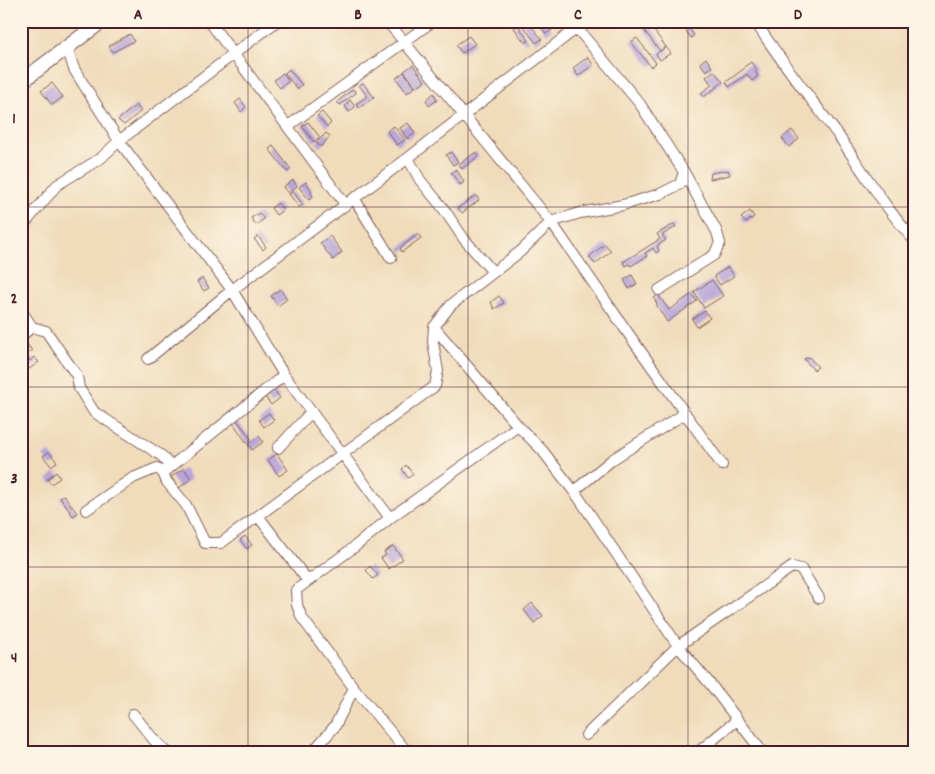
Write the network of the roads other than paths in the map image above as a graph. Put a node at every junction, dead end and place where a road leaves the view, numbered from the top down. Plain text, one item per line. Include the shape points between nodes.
1 (102, 21) edge
2 (209, 21) edge
3 (277, 21) edge
4 (388, 21) edge
5 (433, 21) edge
6 (586, 21) edge
7 (755, 21) edge
8 (574, 25) edge
9 (405, 43) junction
10 (67, 47) junction
11 (233, 55) junction
12 (21, 82) edge
13 (464, 115) junction
14 (288, 126) junction
15 (119, 141) junction
16 (408, 158) junction
17 (684, 172) junction
18 (350, 201) junction
19 (551, 222) junction
20 (21, 228) edge
21 (914, 240) edge
22 (391, 258) dead end
23 (493, 272) junction
24 (232, 290) junction
25 (660, 290) dead end
26 (21, 310) edge
27 (434, 326) junction
28 (32, 327) junction
29 (21, 336) edge
30 (148, 359) dead end
31 (284, 375) junction
32 (311, 412) junction
33 (684, 414) junction
34 (518, 426) junction
35 (278, 448) dead end
36 (342, 454) junction
37 (722, 465) dead end
38 (167, 470) junction
39 (574, 491) junction
40 (86, 510) dead end
41 (258, 516) junction
42 (390, 518) junction
43 (308, 581) junction
44 (819, 598) dead end
45 (678, 646) junction
46 (354, 688) junction
47 (134, 714) dead end
48 (737, 720) junction
49 (586, 735) dead end
50 (399, 748) edge
51 (315, 752) edge
52 (168, 753) edge
53 (408, 753) edge
54 (697, 753) edge
55 (763, 753) edge

1 - 10 main road
2 - 11 street
3 - 11 street
4 - 9 street
5 - 9 street
6 - 8 street
7 - 21 street via 772,49
8 - 13 street
8 - 17 street via 640,104
9 - 13 street
9 - 14 street
10 - 12 main road
10 - 15 street via 74,69
11 - 14 street
11 - 15 street
13 - 16 street
13 - 19 street
14 - 18 street
15 - 20 street via 101,158 56,185
15 - 24 street
16 - 18 street
16 - 23 street via 420,180
17 - 19 street via 680,184 660,194
17 - 25 street via 720,243 714,255
18 - 22 street
18 - 24 street
19 - 23 street
19 - 33 street
23 - 27 street via 451,305
24 - 30 street
24 - 31 street
26 - 28 street
27 - 34 street
27 - 36 street via 432,342 438,371 435,386
28 - 29 street
28 - 38 street via 46,331 77,376 79,388 94,412 162,456
31 - 32 street
31 - 38 street
32 - 35 street
32 - 36 street
33 - 37 street
33 - 39 street via 613,459
34 - 39 street via 542,450
34 - 42 street
36 - 41 street
36 - 42 street
38 - 40 street via 157,468 133,478
38 - 41 street via 167,482 186,504 205,543 221,543
39 - 45 street
41 - 43 street
42 - 43 street
43 - 46 street via 296,590 302,618
44 - 45 street via 802,569 792,567
45 - 48 street
45 - 49 street
46 - 50 street
46 - 51 street via 335,726
47 - 52 street
48 - 54 street
48 - 55 street
50 - 53 street

